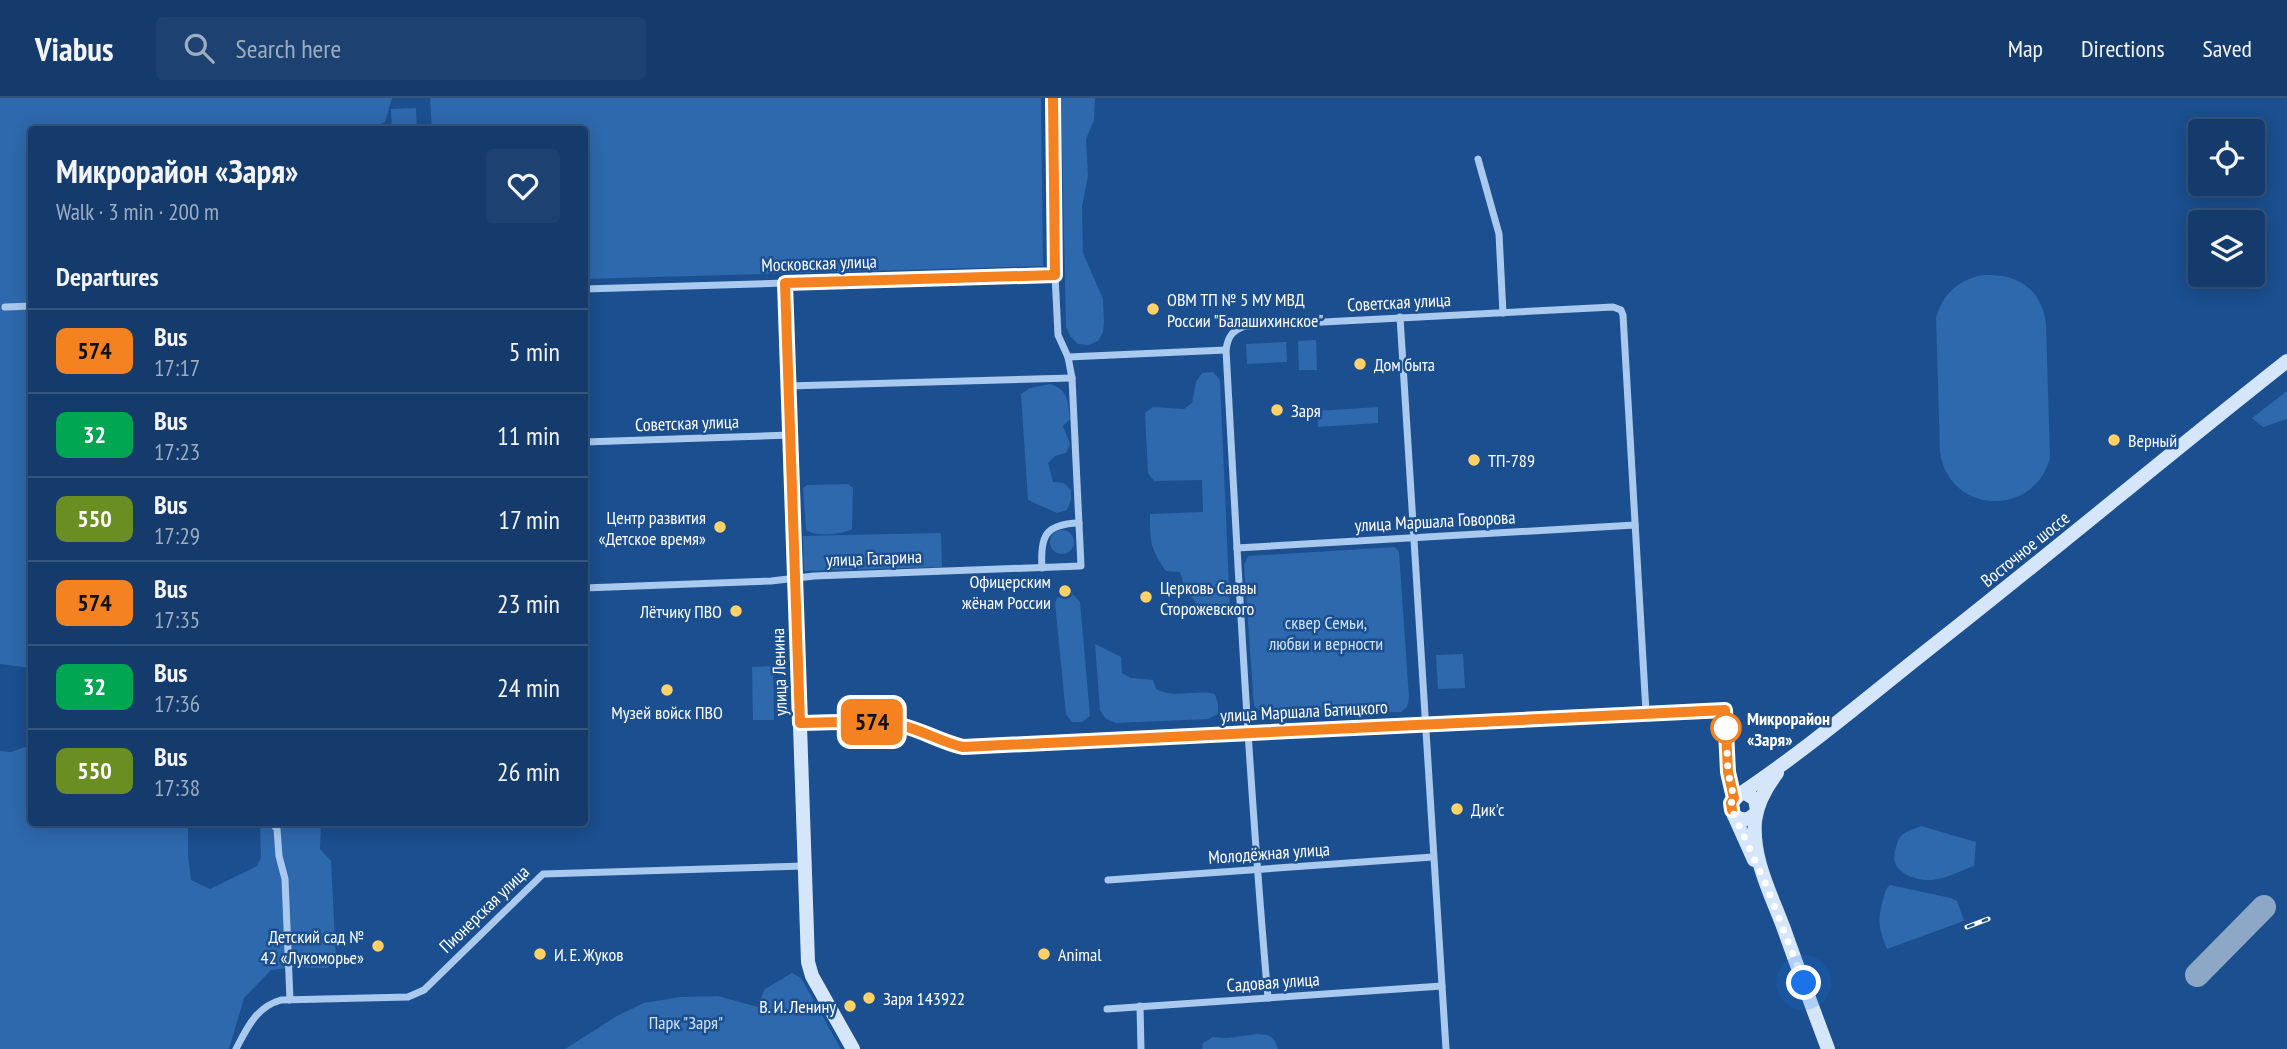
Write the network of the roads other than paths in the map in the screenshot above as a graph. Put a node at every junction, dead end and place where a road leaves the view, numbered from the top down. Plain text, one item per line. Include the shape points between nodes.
1 (1054, 98) edge
2 (1478, 159) dead end
3 (1055, 275) junction
4 (785, 283) junction
5 (588, 289) edge
6 (28, 306) edge
7 (5, 307) dead end
8 (1503, 313) junction
9 (1400, 317) junction
10 (1226, 350) junction
11 (1068, 357) junction
12 (2287, 361) edge
13 (1072, 378) junction
14 (788, 386) junction
15 (790, 435) junction
16 (588, 442) edge
17 (1079, 523) junction
18 (1635, 525) junction
19 (1413, 538) junction
20 (1237, 548) junction
21 (1042, 568) junction
22 (795, 578) junction
23 (588, 588) edge
24 (1646, 712) junction
25 (800, 723) junction
26 (1424, 724) junction
27 (1248, 733) junction
28 (1785, 764) junction
29 (1735, 801) junction
30 (1757, 811) junction
31 (274, 826) edge
32 (1433, 857) junction
33 (804, 866) junction
34 (1257, 870) junction
35 (1108, 880) dead end
36 (1767, 887) junction
37 (1442, 986) junction
38 (1268, 998) junction
39 (290, 1000) junction
40 (1140, 1006) junction
41 (1107, 1009) dead end
42 (236, 1049) edge
43 (853, 1049) edge
44 (1141, 1049) edge
45 (1446, 1049) edge
46 (1828, 1049) edge

1 - 3 street
2 - 8 street via 1499,234
3 - 4 street, Московская улица
3 - 11 street via 1058,335
4 - 5 street, Московская улица
4 - 14 street, улица Ленина
6 - 7 street
8 - 9 street, Советская улица
8 - 18 street, Советская улица via 1621,310
9 - 10 street, Советская улица via 1245,326 1233,331
9 - 19 street
10 - 11 street
10 - 20 street
11 - 13 street
12 - 28 street, Восточное шоссе
13 - 14 street
13 - 17 street
14 - 15 street, улица Ленина
15 - 16 street, Советская улица
15 - 22 street, улица Ленина
17 - 21 street via 1061,524 1047,533 1041,549
17 - 21 street, улица Гагарина via 1081,566
18 - 19 street, улица Маршала Говорова
18 - 24 street
19 - 20 street, улица Маршала Говорова
19 - 26 street
20 - 27 street
21 - 22 street, улица Гагарина
22 - 23 street, улица Гагарина
22 - 25 street, улица Ленина
24 - 26 street, улица Маршала Батицкого
24 - 29 street, улица Маршала Батицкого via 1725,710 1728,772
25 - 27 street, улица Маршала Батицкого via 897,725 963,747
25 - 33 street, улица Ленина
26 - 27 street, улица Маршала Батицкого
26 - 32 street
27 - 34 street
28 - 29 street, Восточное шоссе
28 - 30 street, Восточное шоссе
29 - 30 street via 1752,796
29 - 30 street via 1738,818 1751,818
29 - 36 street, Восточное шоссе
30 - 36 street, Восточное шоссе via 1757,848
31 - 39 street via 285,879
32 - 34 street, Молодёжная улица
32 - 37 street
33 - 39 street, Пионерская улица via 543,874 424,990 408,998
33 - 43 street, улица Ленина via 807,962
34 - 35 street, Молодёжная улица
34 - 38 street
36 - 46 street, Восточное шоссе
37 - 38 street, Садовая улица
37 - 45 street
38 - 40 street, Садовая улица
39 - 42 street, Пионерская улица via 268,1003 258,1012
40 - 41 street, Садовая улица
40 - 44 street

